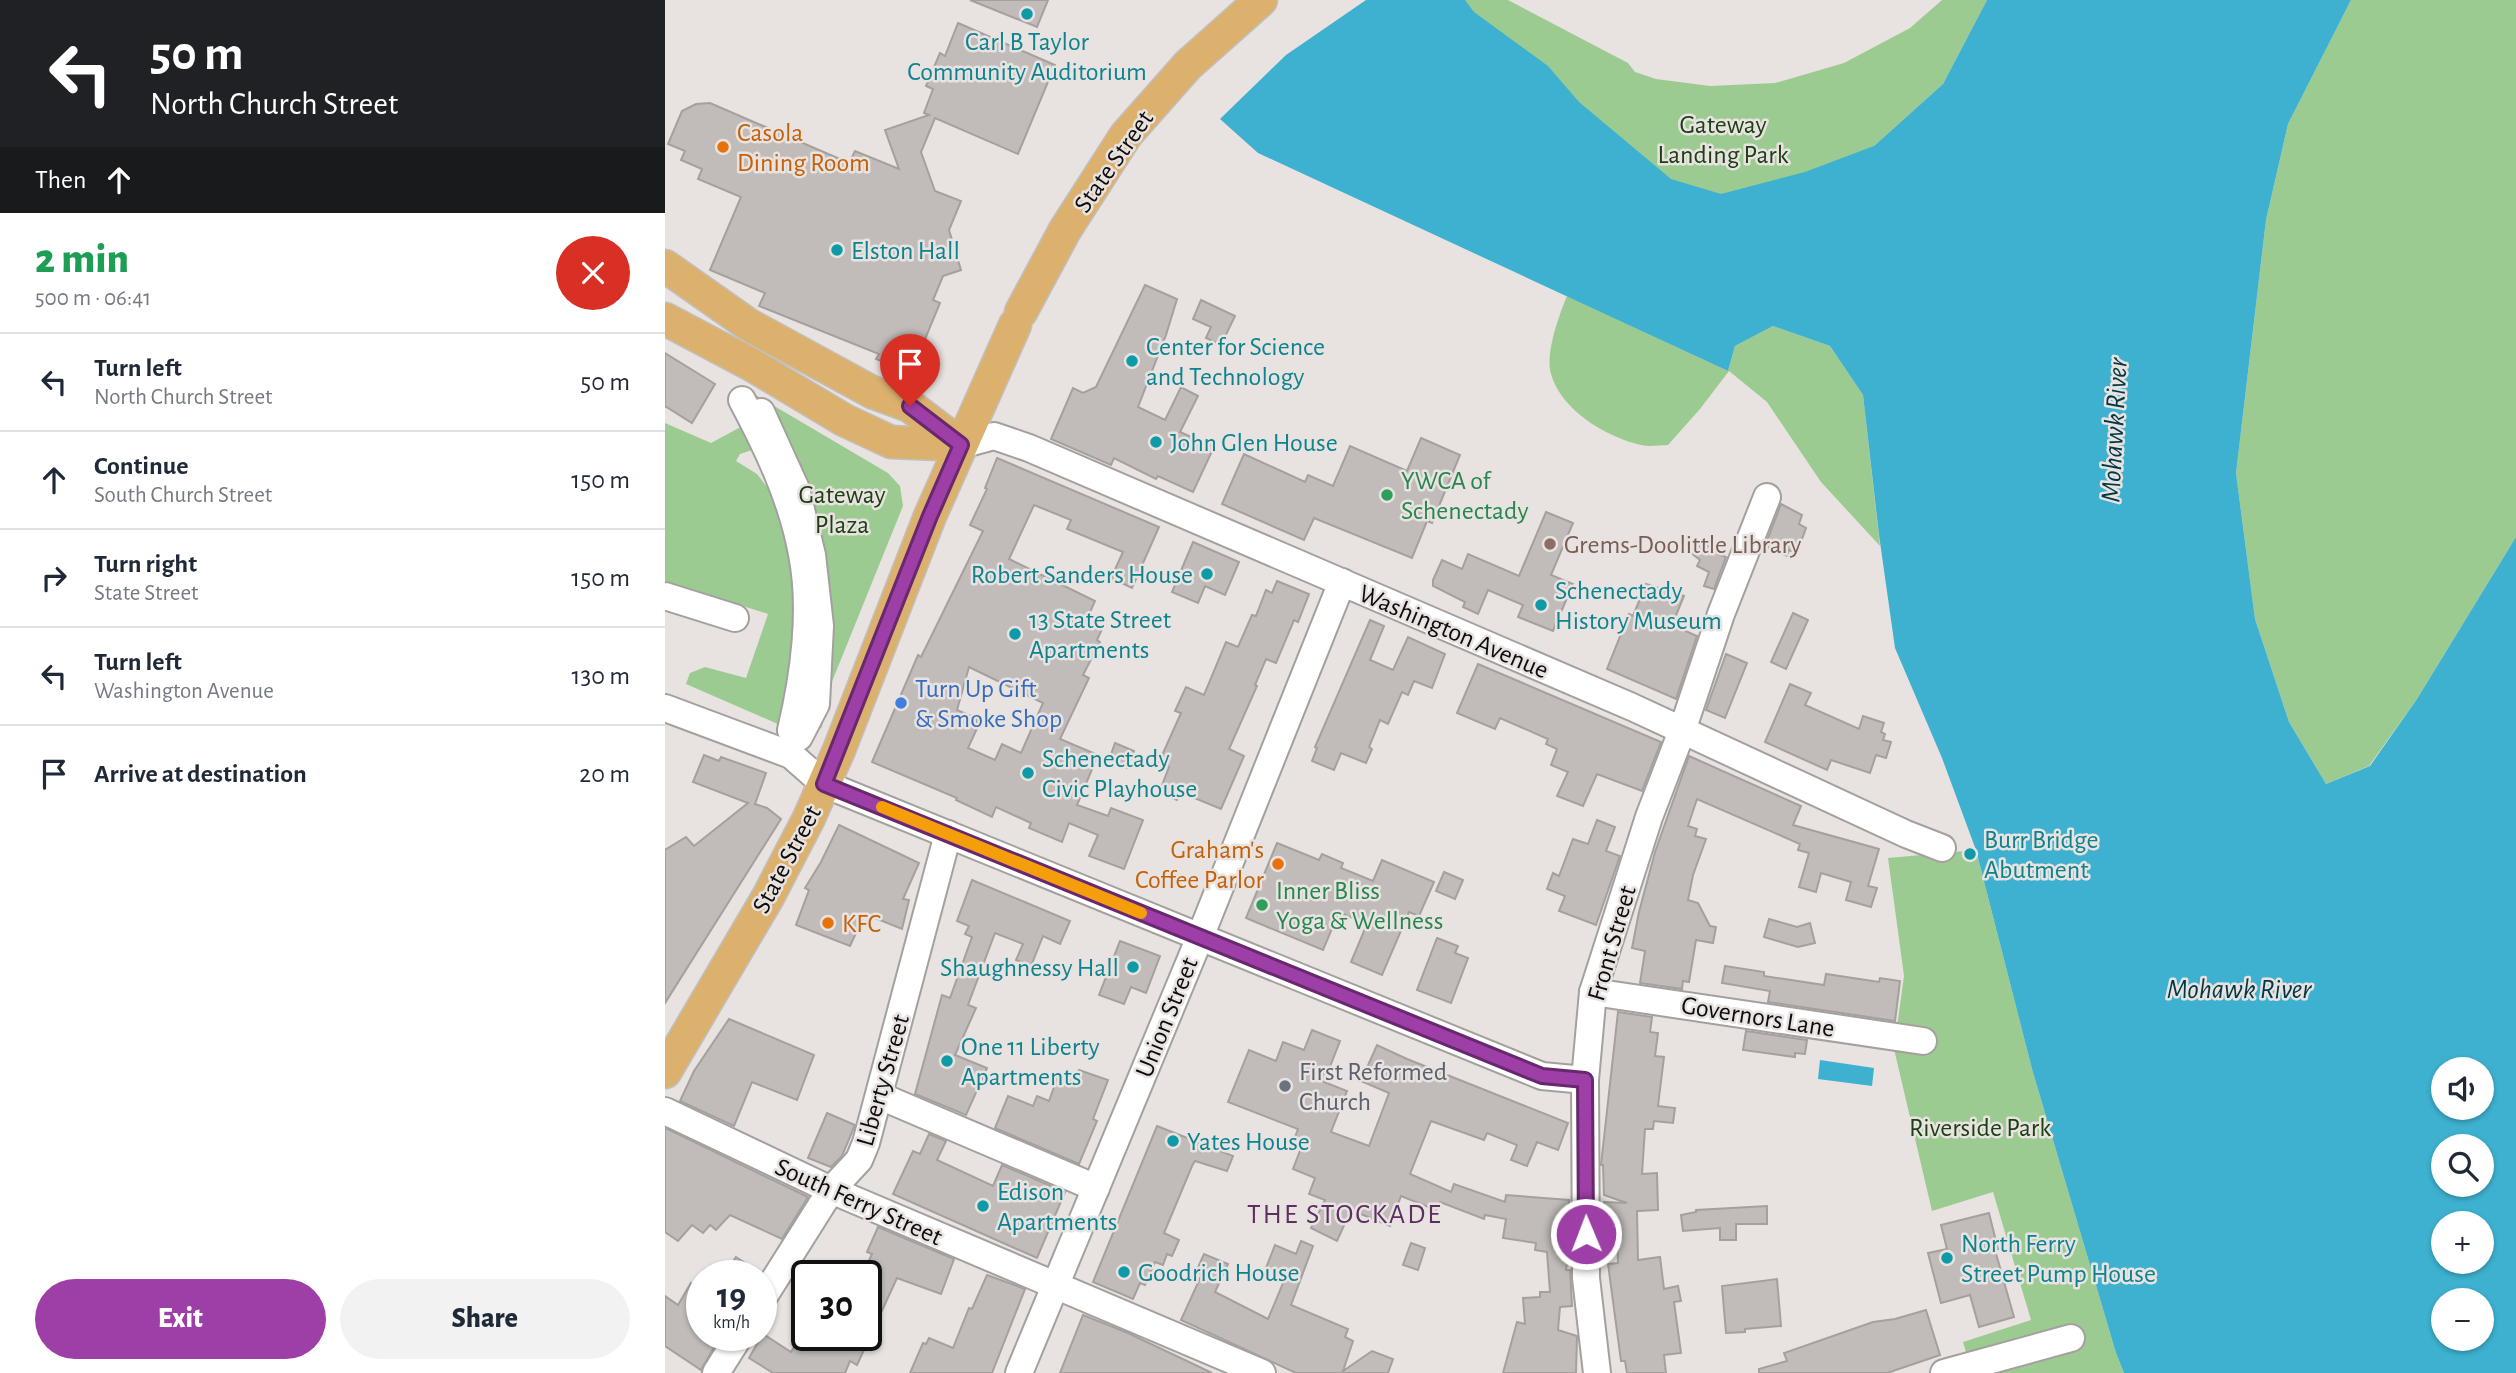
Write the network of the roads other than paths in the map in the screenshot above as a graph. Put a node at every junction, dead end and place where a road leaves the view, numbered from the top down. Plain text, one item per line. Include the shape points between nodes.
1 (1261, 0) edge
2 (665, 266) edge
3 (665, 299) edge
4 (665, 319) edge
5 (752, 365) junction
6 (752, 406) joint
7 (961, 445) junction
8 (1767, 497) dead end
9 (1342, 582) junction
10 (665, 597) edge
11 (735, 618) dead end
12 (665, 708) edge
13 (1682, 731) junction
14 (824, 784) junction
15 (948, 834) junction
16 (1942, 848) dead end
17 (1200, 936) junction
18 (1593, 992) junction
19 (1923, 1041) dead end
20 (665, 1072) edge
21 (1585, 1080) junction
22 (880, 1096) junction
23 (665, 1111) edge
24 (1096, 1188) junction
25 (831, 1190) junction
26 (777, 1276) edge
27 (1055, 1287) junction
28 (2071, 1338) dead end
29 (730, 1351) edge
30 (716, 1373) edge
31 (1019, 1373) edge
32 (1262, 1373) edge
33 (1597, 1373) edge
34 (1944, 1373) edge

1 - 7 main road, State Street via 1188,65 1126,135 1065,230 1018,318
2 - 7 main road via 749,325 872,391 910,406
3 - 5 main road
4 - 5 main road, Washington Avenue
5 - 7 main road, Washington Avenue via 891,442
6 - 6 street via 796,489 812,555 820,626 816,704 799,737 791,730 807,623 803,556 786,495
7 - 9 street, Washington Avenue via 994,436 1012,442
7 - 14 main road, State Street
8 - 13 street, Front Street
9 - 13 street, Washington Avenue
9 - 17 street, Union Street
10 - 11 street
12 - 14 street via 791,755
13 - 16 street, Washington Avenue
13 - 18 street, Front Street
14 - 15 street
14 - 20 main road, State Street via 772,889
15 - 17 street
15 - 22 street, Liberty Street
17 - 21 street via 1542,1076
17 - 24 street, Union Street
18 - 19 street, Governors Lane
18 - 21 street, Front Street
21 - 33 street, Front Street via 1586,1278
22 - 24 street
22 - 25 street, Liberty Street via 859,1160
23 - 25 street, South Ferry Street
24 - 27 street, Union Street
25 - 26 street, Liberty Street
25 - 27 street, South Ferry Street
27 - 31 street, Union Street
27 - 32 street, South Ferry Street
28 - 34 street
29 - 30 street

